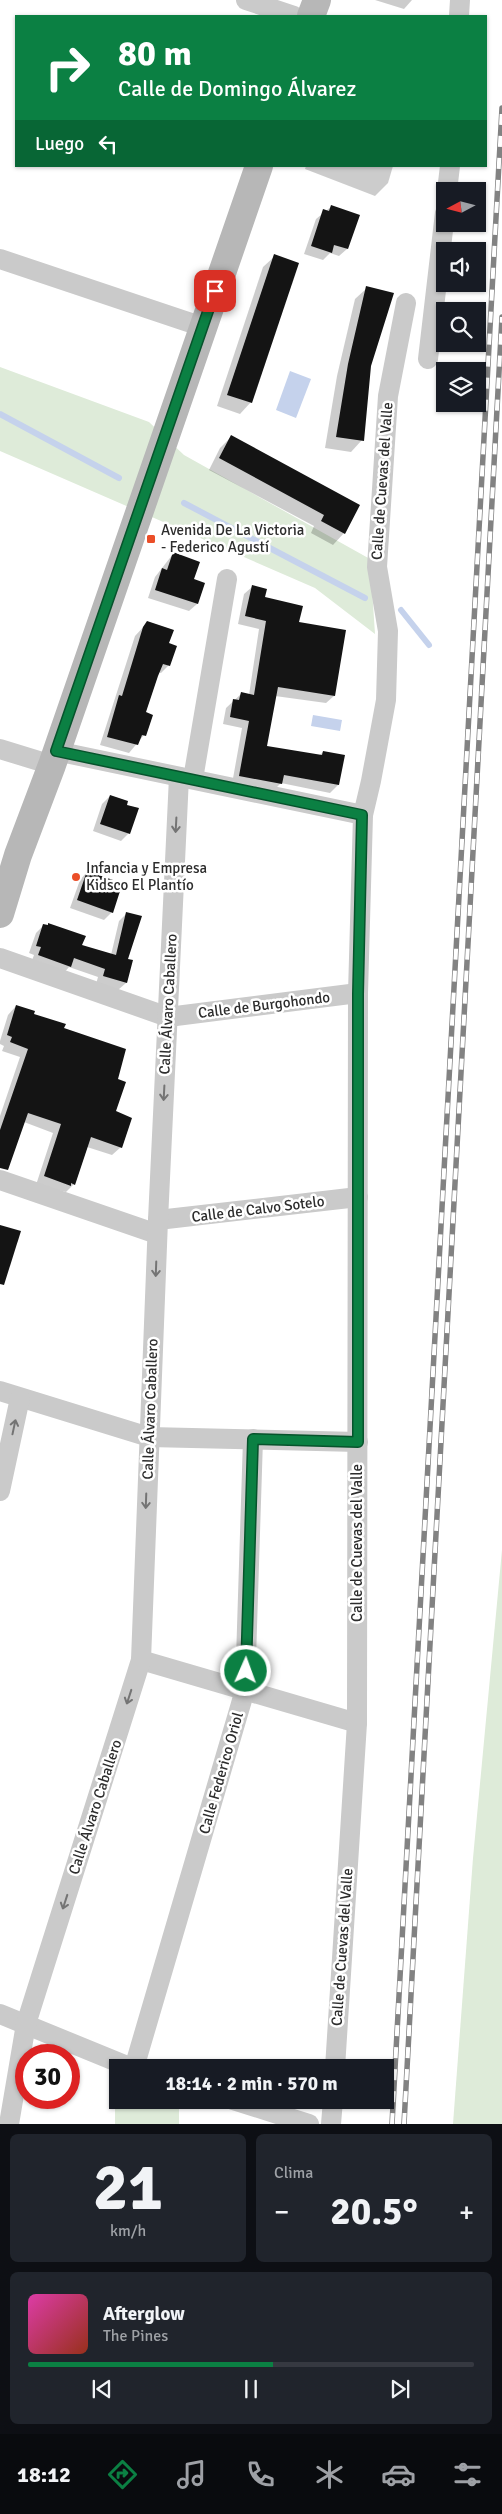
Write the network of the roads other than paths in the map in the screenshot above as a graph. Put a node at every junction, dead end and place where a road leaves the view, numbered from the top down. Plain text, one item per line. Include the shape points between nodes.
1 (246, 0) edge
2 (317, 0) edge
3 (460, 0) edge
4 (291, 15) edge
5 (311, 15) edge
6 (459, 15) edge
7 (259, 167) edge
8 (450, 167) edge
9 (448, 182) edge
10 (443, 232) edge
11 (0, 260) edge
12 (406, 303) dead end
13 (203, 327) junction
14 (428, 359) dead end
15 (227, 579) dead end
16 (0, 750) edge
17 (54, 758) junction
18 (186, 778) junction
19 (362, 815) junction
20 (0, 914) edge
21 (0, 958) edge
22 (358, 994) junction
23 (168, 1017) junction
24 (0, 1180) edge
25 (358, 1197) junction
26 (157, 1227) junction
27 (0, 1391) edge
28 (20, 1398) junction
29 (148, 1437) junction
30 (253, 1439) junction
31 (358, 1442) junction
32 (0, 1490) edge
33 (141, 1660) junction
34 (245, 1690) junction
35 (357, 1723) junction
36 (0, 2014) edge
37 (26, 2024) junction
38 (111, 2059) edge
39 (136, 2059) edge
40 (336, 2059) edge
41 (262, 2109) edge
42 (333, 2109) edge
43 (9, 2124) edge
44 (309, 2124) edge
45 (332, 2124) edge

1 - 4 street
2 - 5 street
3 - 6 street
7 - 13 street
8 - 9 street
10 - 14 street
11 - 13 street
12 - 19 street, Calle de Cuevas del Valle via 388,396 377,566 388,631 386,700
13 - 17 street
15 - 18 street, Calle Álvaro Caballero
16 - 17 street
17 - 18 street
17 - 20 street
18 - 19 street
18 -> 23 street, Calle Álvaro Caballero
19 - 22 street, Calle de Cuevas del Valle
21 - 23 street, Calle de Burgohondo
22 - 23 street, Calle de Burgohondo
22 - 25 street, Calle de Cuevas del Valle
23 -> 26 street, Calle Álvaro Caballero
24 - 26 street, Calle de Calvo Sotelo
25 - 26 street, Calle de Calvo Sotelo
25 - 31 street, Calle de Cuevas del Valle
26 -> 29 street, Calle Álvaro Caballero
27 - 28 street
28 - 29 street
32 -> 28 street
29 - 30 street
29 -> 33 street, Calle Álvaro Caballero
30 - 31 street
30 - 34 street, Calle Federico Oriol
31 - 35 street, Calle de Cuevas del Valle
33 - 34 street
33 -> 37 street, Calle Álvaro Caballero
34 - 35 street
34 - 39 street, Calle Federico Oriol
35 - 40 street, Calle de Cuevas del Valle
36 - 37 street
37 - 38 street
37 - 43 street, Calle Álvaro Caballero
41 - 44 street
42 - 45 street

